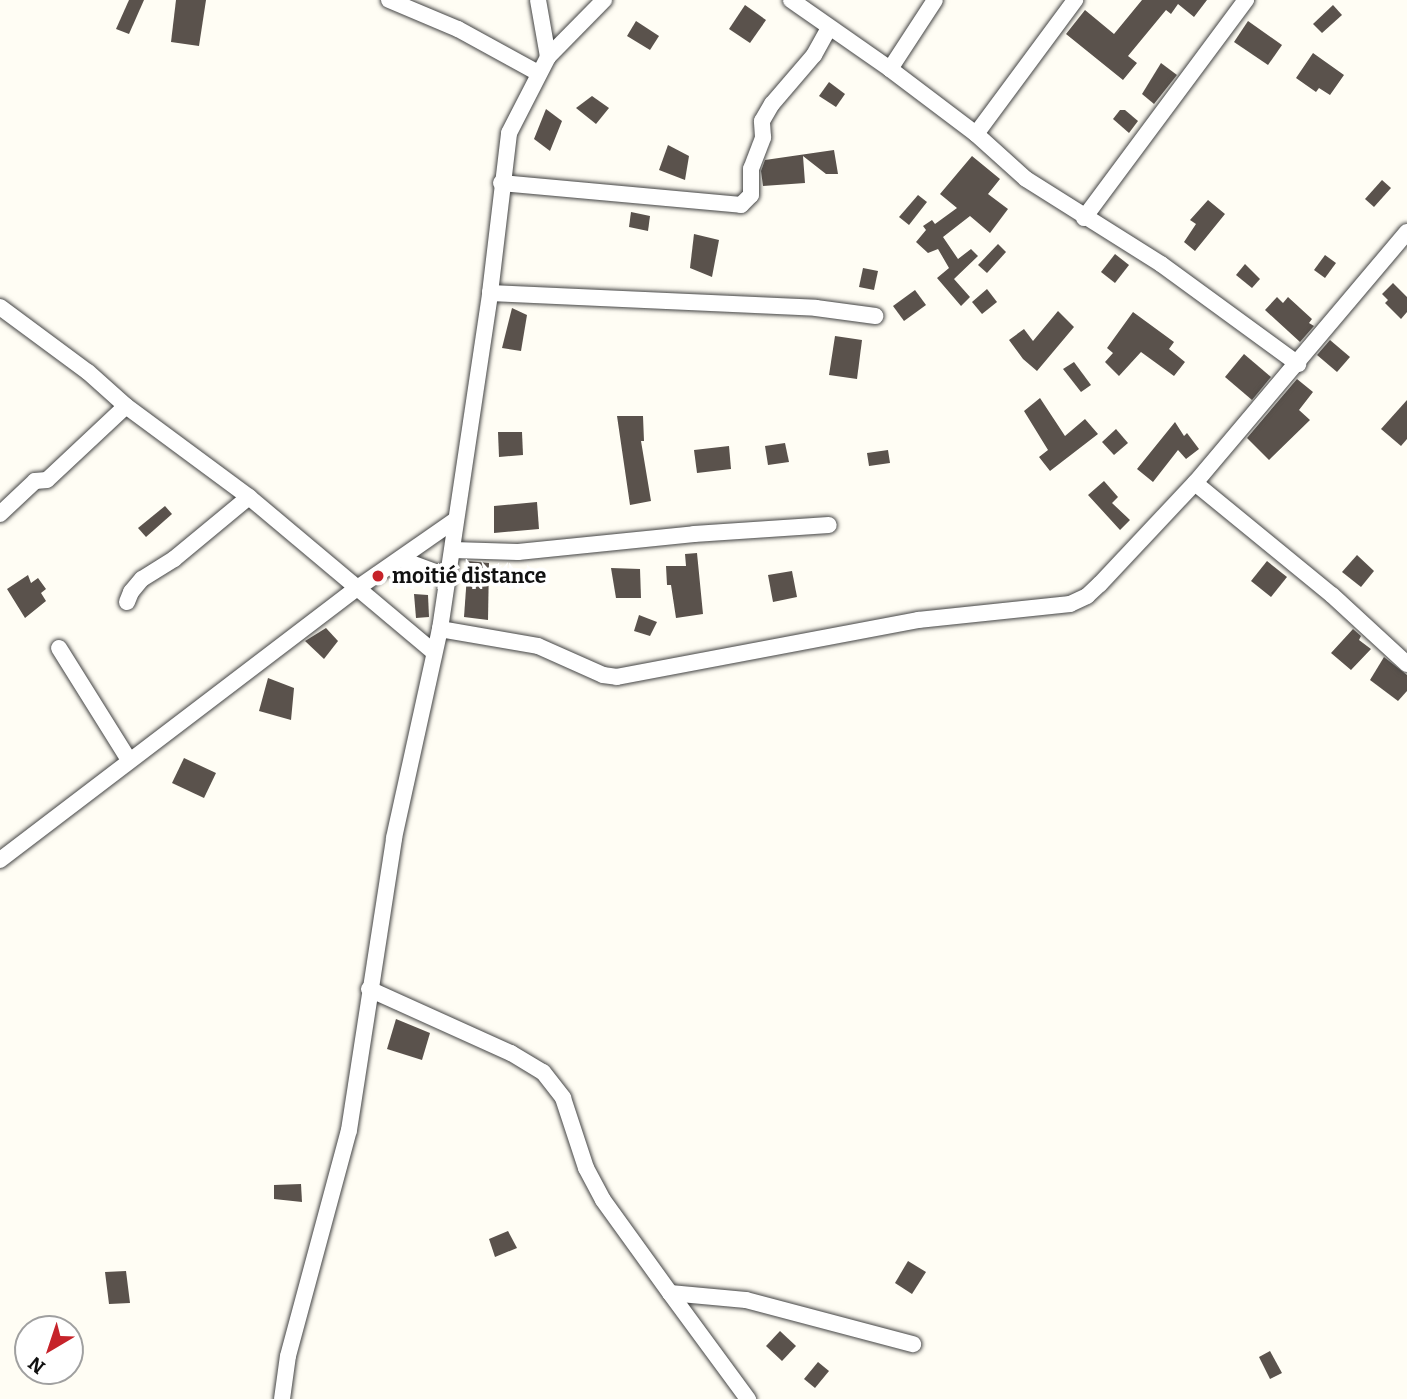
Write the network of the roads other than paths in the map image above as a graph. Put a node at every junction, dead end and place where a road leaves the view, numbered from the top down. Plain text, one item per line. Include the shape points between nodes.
1 (389, 0) edge
2 (538, 0) edge
3 (604, 0) edge
4 (791, 0) edge
5 (935, 0) edge
6 (1075, 0) edge
7 (1246, 0) edge
8 (829, 28) junction
9 (548, 57) junction
10 (890, 69) junction
11 (538, 73) junction
12 (976, 134) junction
13 (501, 183) junction
14 (1084, 218) junction
15 (1407, 232) edge
16 (490, 293) junction
17 (0, 307) edge
18 (875, 316) dead end
19 (1298, 364) junction
20 (126, 406) junction
21 (1195, 483) junction
22 (249, 497) junction
23 (0, 514) edge
24 (454, 521) junction
25 (829, 524) dead end
26 (453, 550) junction
27 (400, 559) junction
28 (449, 577) junction
29 (356, 589) junction
30 (127, 602) dead end
31 (440, 629) junction
32 (59, 648) dead end
33 (434, 652) junction
34 (1407, 664) edge
35 (130, 761) junction
36 (0, 860) edge
37 (369, 989) junction
38 (670, 1293) junction
39 (913, 1344) dead end
40 (282, 1399) edge
41 (748, 1399) edge

1 - 11 street via 458,29
2 - 9 street
3 - 9 street
4 - 8 street
5 - 10 street
6 - 12 street
7 - 14 street
8 - 10 street
8 - 13 street via 814,55 762,121 763,137 751,169 751,195 741,205
9 - 11 street
10 - 12 street
11 - 13 street via 509,133
12 - 14 street via 1026,179
13 - 16 street
14 - 19 street via 1160,264
15 - 19 street
16 - 18 street via 816,308
16 - 24 street
17 - 20 street
19 - 21 street
20 - 22 street
20 - 23 street via 47,480 35,481
21 - 31 street via 1100,584 1070,604 918,620 617,677 538,646
21 - 34 street via 1332,595
22 - 29 street
22 - 30 street via 142,579
24 - 26 street
24 - 27 street
25 - 26 street via 518,552
26 - 28 street
27 - 28 street
27 - 29 street
28 - 31 street
29 - 33 street
29 - 35 street
31 - 33 street
32 - 35 street
33 - 37 street via 394,838
35 - 36 street
37 - 38 street via 543,1072 563,1098 586,1168 603,1200
37 - 40 street via 349,1130 288,1356
38 - 39 street via 746,1300
38 - 41 street

